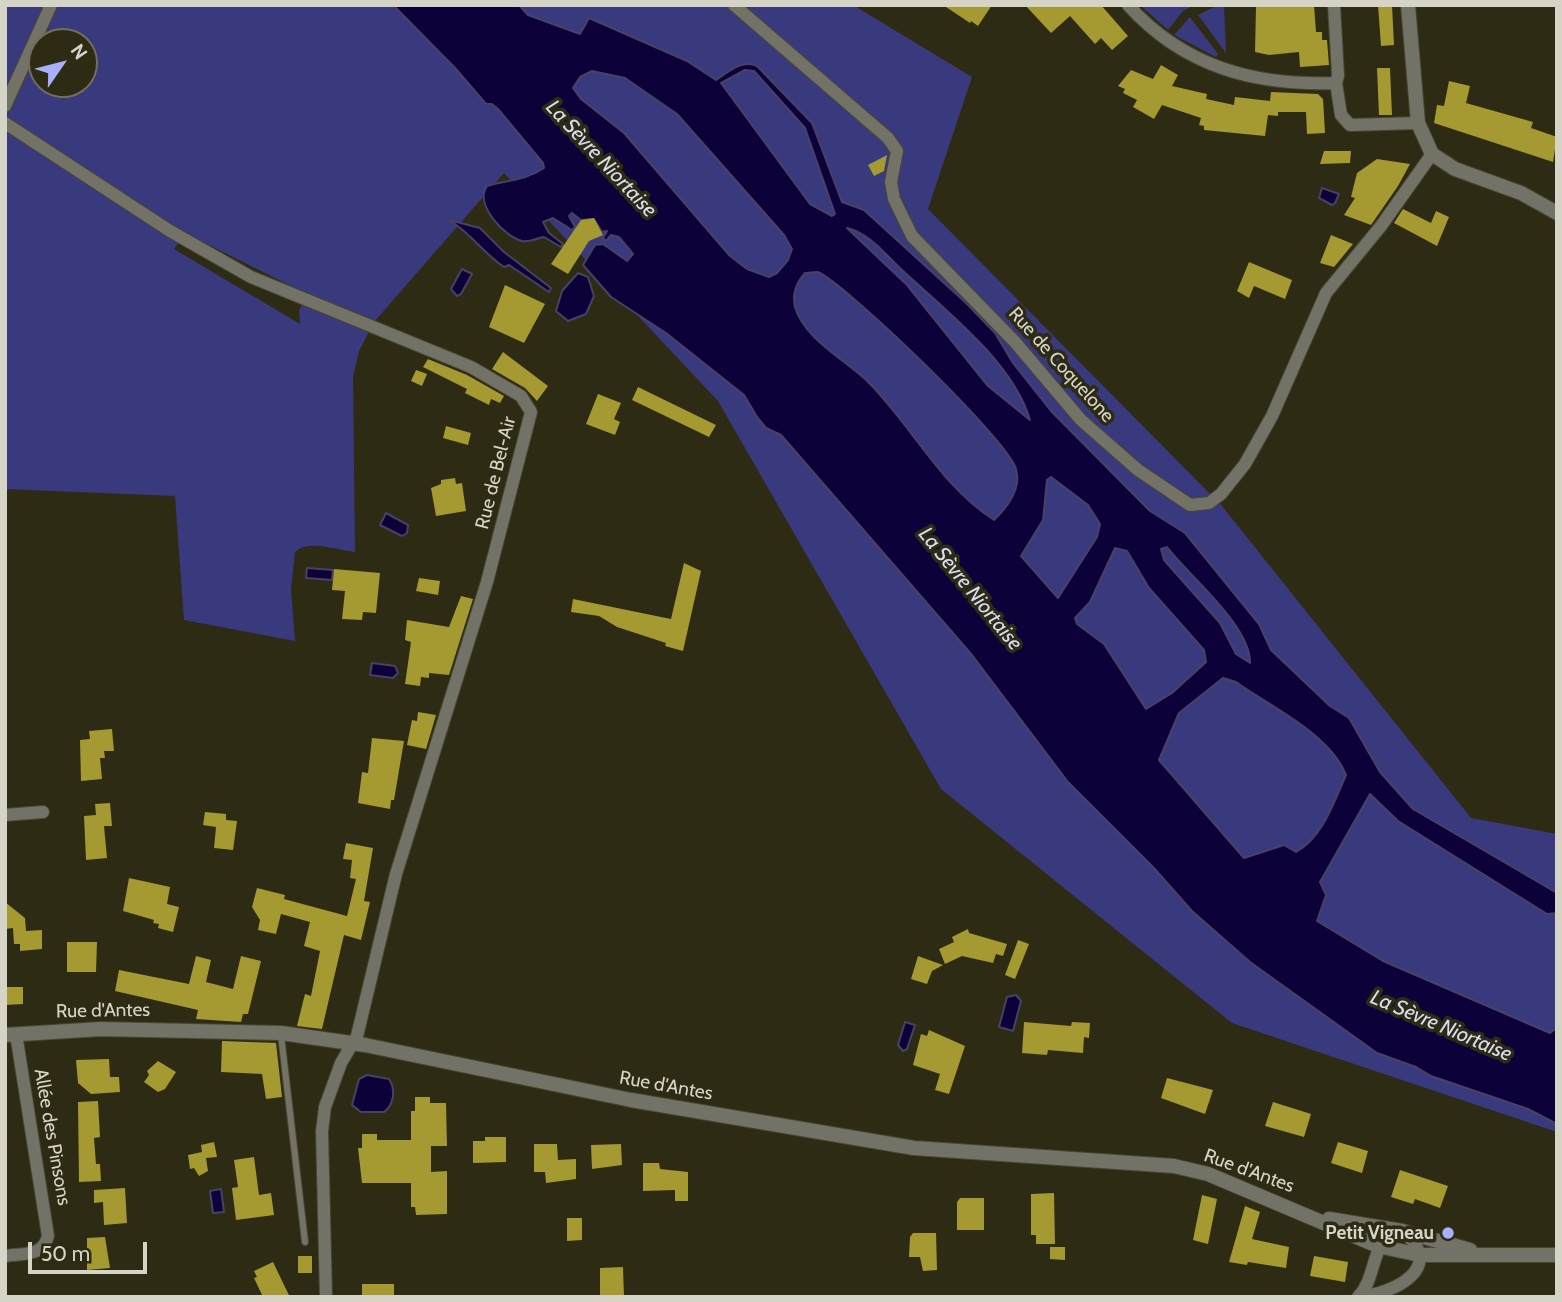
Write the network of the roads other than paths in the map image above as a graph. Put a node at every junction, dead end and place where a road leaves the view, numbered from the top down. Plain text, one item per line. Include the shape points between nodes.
1 (51, 5) edge
2 (734, 5) edge
3 (1128, 5) edge
4 (1334, 5) edge
5 (1408, 5) edge
6 (1336, 83) junction
7 (5, 106) edge
8 (5, 123) edge
9 (1418, 123) junction
10 (1432, 154) junction
11 (1557, 213) edge
12 (43, 812) dead end
13 (5, 815) edge
14 (281, 1033) junction
15 (10, 1035) edge
16 (353, 1043) junction
17 (1314, 1216) junction
18 (1402, 1231) junction
19 (305, 1242) dead end
20 (1378, 1246) junction
21 (1488, 1254) junction
22 (1420, 1255) junction
23 (1557, 1255) edge
24 (5, 1256) edge
25 (326, 1297) edge
26 (1358, 1297) edge

1 - 7 street
2 - 10 street, Rue de Coquelone via 888,138 897,151 891,182 894,199 912,236 1015,342 1081,420 1138,470 1191,505 1209,503 1221,494 1245,464 1272,416 1326,293
3 - 6 street via 1164,40 1217,69 1264,81
4 - 6 street
5 - 9 street
6 - 9 street via 1341,115 1350,125
8 - 16 street, Rue de Bel-Air via 170,231 251,277 459,361 521,396 531,412 487,583 396,874
9 - 10 street
10 - 11 street via 1455,169 1521,193
12 - 13 street
14 - 15 street, Rue d'Antes via 101,1029
14 - 16 street, Rue d'Antes
14 - 19 lane
15 - 24 street, Allée des Pinsons via 48,1236 39,1251
16 - 17 street, Rue d'Antes via 631,1100 914,1148 1174,1166 1208,1174
16 - 25 street, Rue de Bel-Air via 341,1063 323,1118
17 - 18 street, Rue d'Antes
17 - 20 street, Rue d'Antes
18 - 20 street
18 - 21 street, Rue d'Antes
18 - 22 street
20 - 22 street, Rue d'Antes
20 - 26 street via 1373,1275
21 - 22 street, Rue d'Antes
21 - 23 street, Rue d'Antes
22 - 26 street via 1416,1271 1402,1282

